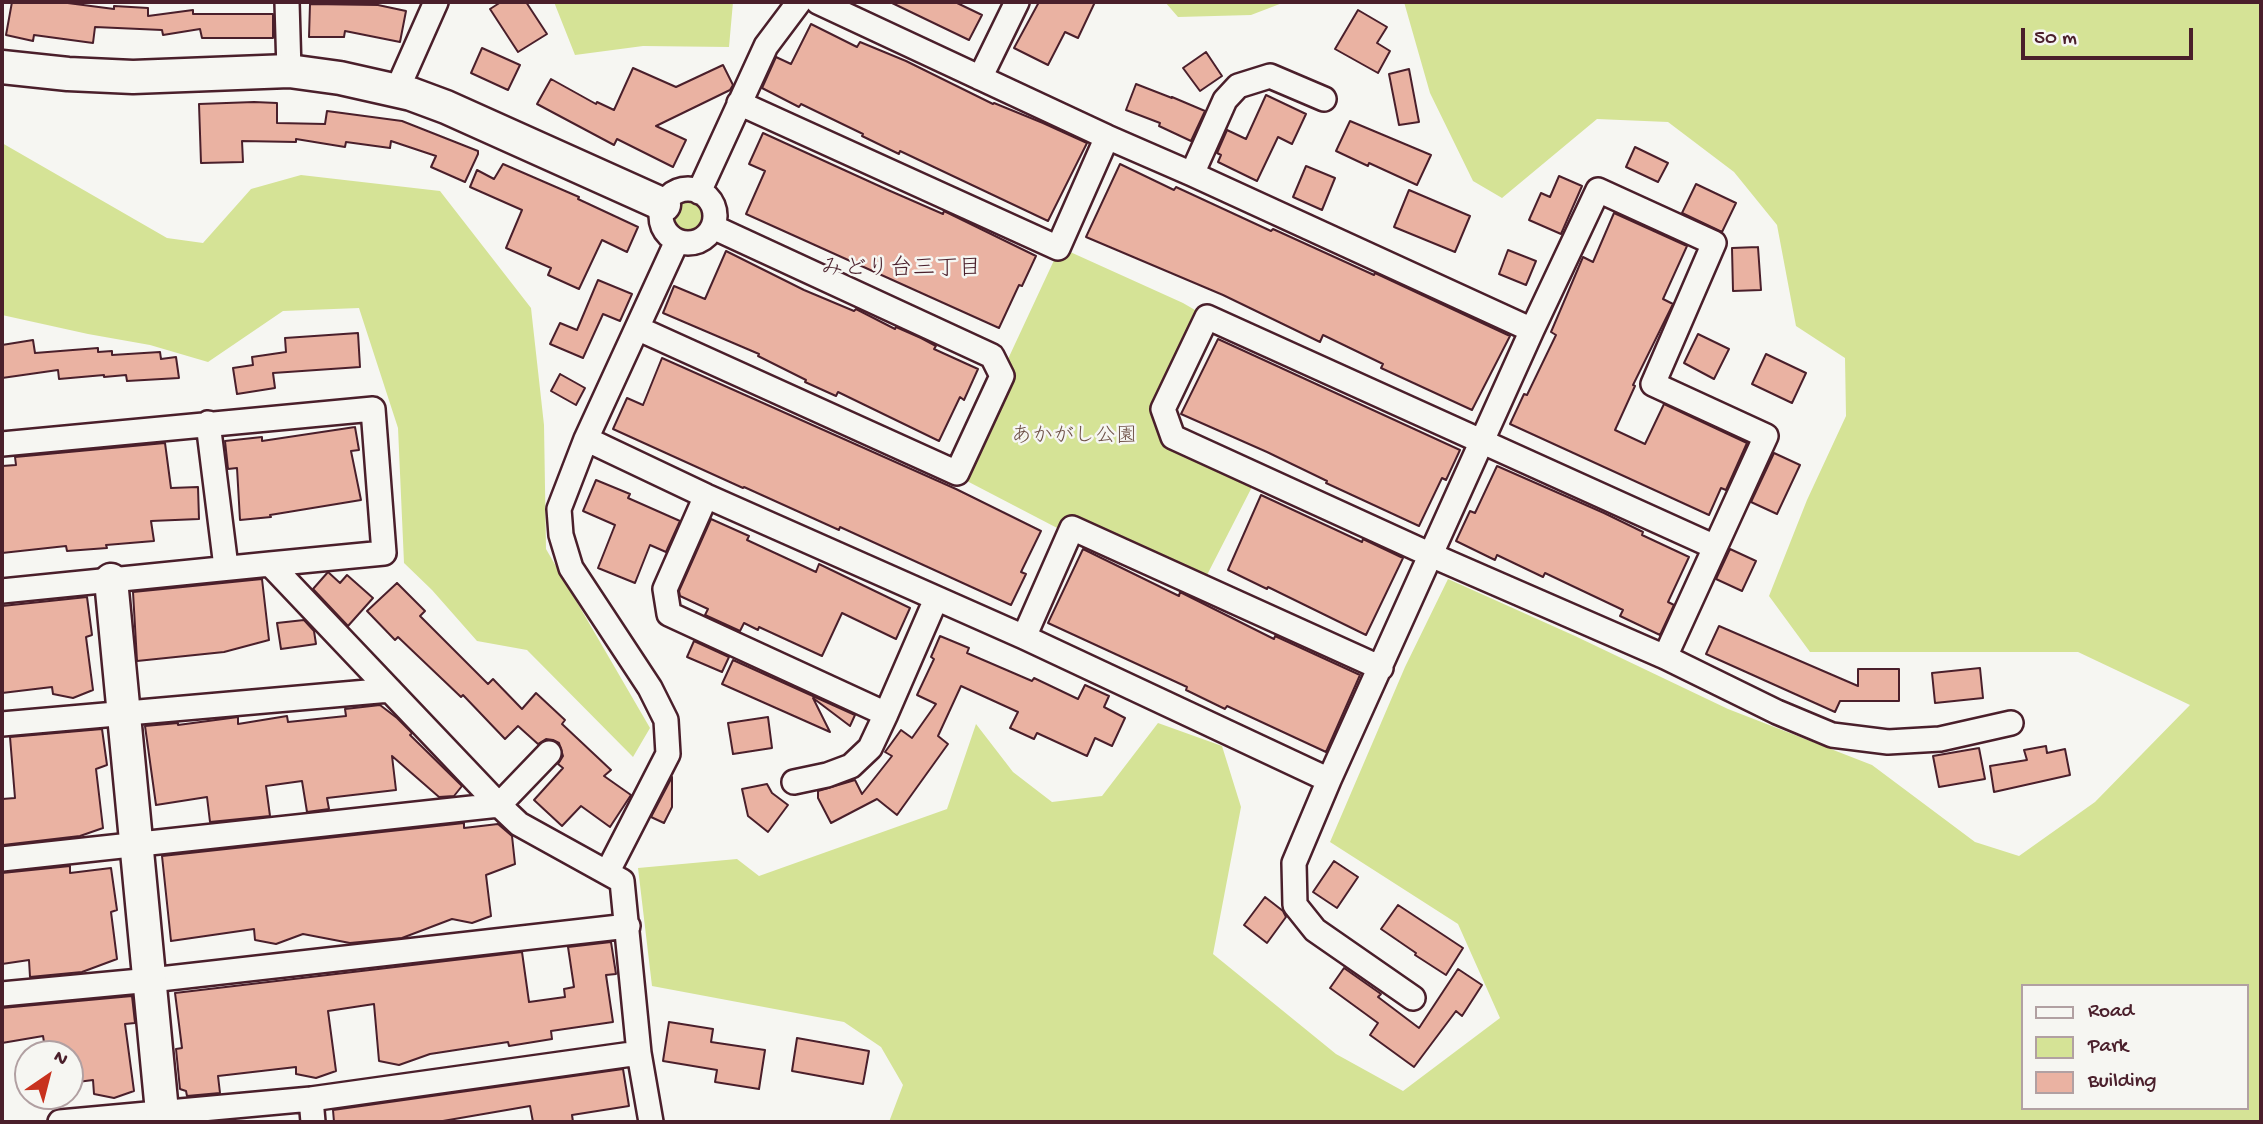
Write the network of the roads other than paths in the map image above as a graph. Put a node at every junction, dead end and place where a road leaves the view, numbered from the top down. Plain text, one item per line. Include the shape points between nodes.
1 (287, 2) edge
2 (436, 2) edge
3 (799, 2) edge
4 (818, 2) edge
5 (1017, 2) edge
6 (2, 67) edge
7 (289, 71) junction
8 (980, 78) junction
9 (397, 90) junction
10 (1324, 99) dead end
11 (739, 103) junction
12 (1107, 137) junction
13 (1192, 174) junction
14 (699, 192) junction
15 (664, 205) junction
16 (713, 227) junction
17 (677, 241) junction
18 (637, 328) junction
19 (1532, 330) junction
20 (208, 423) junction
21 (586, 439) junction
22 (1483, 442) junction
23 (2, 444) edge
24 (706, 496) junction
25 (1715, 547) junction
26 (1431, 555) junction
27 (270, 564) junction
28 (226, 567) junction
29 (111, 580) junction
30 (2, 591) edge
31 (936, 599) junction
32 (1024, 637) junction
33 (1665, 657) junction
34 (1381, 668) junction
35 (390, 690) junction
36 (124, 712) junction
37 (886, 714) junction
38 (2011, 723) dead end
39 (2, 724) edge
40 (549, 753) dead end
41 (1329, 780) junction
42 (794, 782) dead end
43 (499, 805) junction
44 (138, 846) junction
45 (2, 859) edge
46 (608, 871) junction
47 (628, 926) junction
48 (151, 980) junction
49 (2, 994) edge
50 (1413, 998) dead end
51 (639, 1053) junction
52 (311, 1099) junction
53 (162, 1117) edge
54 (60, 1122) edge
55 (313, 1122) edge
56 (651, 1122) edge

1 - 7 street
2 - 9 street
3 - 11 street via 766,46
4 - 8 street
5 - 8 street
6 - 7 street via 133,77
7 - 9 street
8 - 12 street
9 - 15 street via 446,107
10 - 13 street via 1270,75 1238,86 1225,100
11 - 12 street via 1058,248
11 - 14 street
12 - 13 street
13 - 19 street
14 - 15 street via 682,190
14 - 16 street via 715,210
15 - 17 street via 663,226
16 - 17 street via 695,242
16 - 18 street via 992,356 1002,376 957,473
17 - 18 street
18 - 21 street
19 - 22 street
19 - 25 street via 1598,190 1714,243 1653,384 1766,436
20 - 23 street
20 - 27 street via 373,410 384,553
20 - 28 street
21 - 24 street
21 - 46 street via 559,509 561,535 570,568 650,688 666,720 668,754
22 - 25 street
22 - 26 street
22 - 26 street via 1207,317 1163,409 1173,437
24 - 31 street
24 - 37 street via 664,589 669,614
25 - 33 street
26 - 33 street
26 - 34 street
27 - 28 street
27 - 35 street
28 - 29 street
29 - 30 street
29 - 36 street
31 - 32 street
31 - 37 street
32 - 34 street via 1072,528
32 - 41 street
33 - 38 street via 1832,735 1888,742 1940,739
34 - 41 street
35 - 36 street
35 - 43 street
36 - 39 street
36 - 44 street
37 - 42 street via 870,748 851,766
40 - 43 street
41 - 50 street via 1294,863 1296,905 1315,930
43 - 44 street
43 - 46 street via 519,824
44 - 45 street
44 - 48 street
46 - 47 street via 622,881
47 - 48 street
47 - 51 street
48 - 49 street
48 - 53 street
51 - 52 street
51 - 56 street
52 - 53 street
52 - 55 street
53 - 54 street

